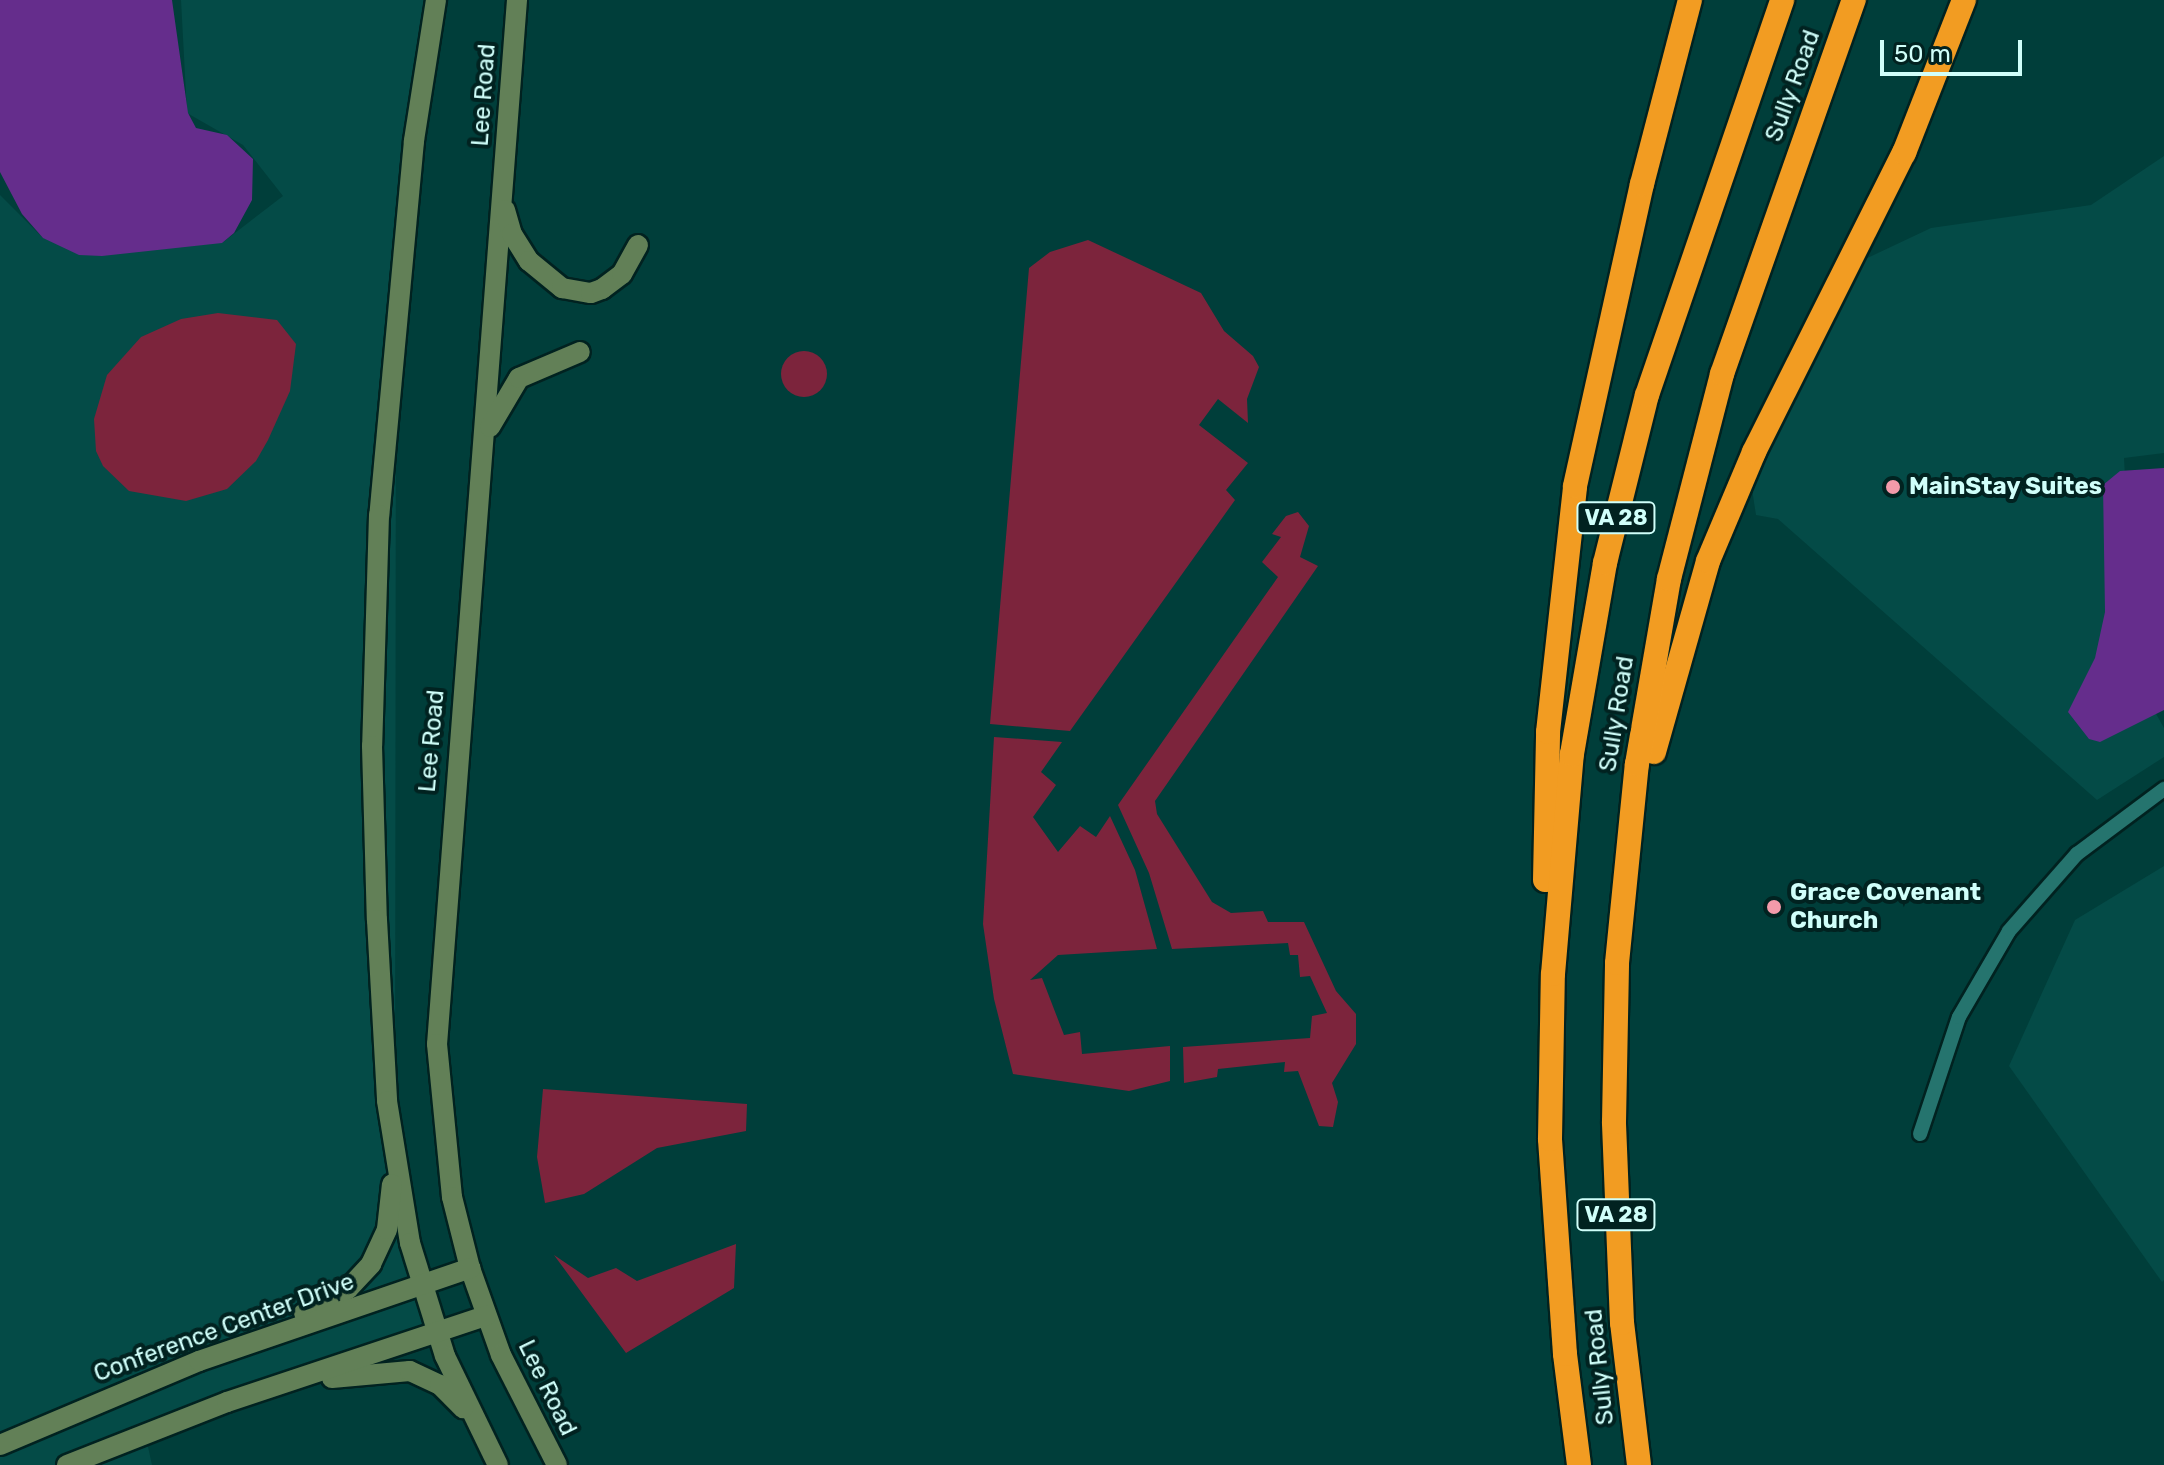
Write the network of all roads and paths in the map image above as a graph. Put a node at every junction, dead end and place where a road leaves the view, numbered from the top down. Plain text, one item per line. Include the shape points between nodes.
1 (436, 0) edge
2 (517, 0) edge
3 (1690, 0) edge
4 (1782, 0) edge
5 (1854, 0) edge
6 (1964, 5) edge
7 (502, 199) junction
8 (638, 245) dead end
9 (580, 352) dead end
10 (481, 454) junction
11 (2164, 789) edge
12 (1617, 963) junction
13 (1550, 1058) junction
14 (1920, 1134) dead end
15 (395, 1156) junction
16 (470, 1268) junction
17 (420, 1285) junction
18 (486, 1316) junction
19 (436, 1333) junction
20 (224, 1352) junction
21 (227, 1402) junction
22 (474, 1420) junction
23 (0, 1445) edge
24 (67, 1465) edge
25 (498, 1465) edge
26 (557, 1465) edge
27 (1579, 1465) edge
28 (1639, 1465) edge

1 - 15 street via 414,141 379,531 372,746 381,1011
2 - 7 street, Lee Road
3 - 13 highway via 1634,215 1575,486 1545,796
4 - 13 highway, Sully Road / VA 28 via 1671,316 1605,563 1561,853
5 - 12 highway, Sully Road / VA 28 via 1743,306 1687,503 1637,764
6 - 12 highway via 1904,153 1754,452 1708,561 1661,719
7 - 8 street via 521,249 540,275 562,288 591,293 602,289 622,274
7 - 10 street, Lee Road
9 - 10 street via 519,378 496,409
10 - 16 street, Lee Road via 437,1044 450,1181
11 - 14 street via 2077,854 2009,931 1959,1017
12 - 28 highway, Sully Road / VA 28 via 1616,1221
13 - 27 highway, Sully Road / VA 28 via 1553,1220
15 - 17 street
15 - 20 street via 387,1229 361,1278 332,1299
16 - 17 street, Conference Center Drive
16 - 18 street, Lee Road
17 - 19 street
17 - 20 street, Conference Center Drive
18 - 19 street
18 - 26 street, Lee Road
19 - 21 street
19 - 22 street
20 - 23 street, Conference Center Drive
21 - 22 street via 364,1372 410,1371 440,1385
21 - 24 street
22 - 25 street

